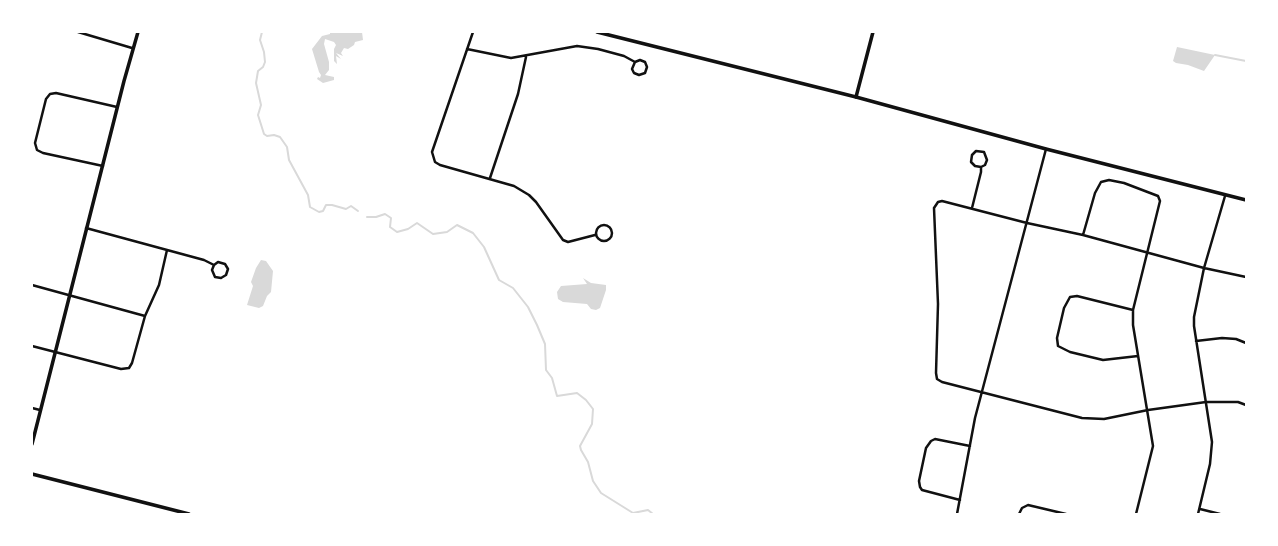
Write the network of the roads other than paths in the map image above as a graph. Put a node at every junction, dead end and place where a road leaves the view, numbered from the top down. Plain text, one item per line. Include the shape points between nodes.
1 (78, 32) edge
2 (138, 32) edge
3 (473, 32) edge
4 (597, 32) edge
5 (873, 32) edge
6 (133, 49) junction
7 (467, 49) junction
8 (527, 56) junction
9 (635, 62) junction
10 (856, 97) junction
11 (117, 107) junction
12 (1046, 149) junction
13 (103, 166) junction
14 (981, 167) junction
15 (489, 178) junction
16 (1225, 195) junction
17 (1247, 200) edge
18 (972, 208) junction
19 (1027, 223) junction
20 (86, 228) junction
21 (595, 235) junction
22 (1083, 235) junction
23 (167, 250) junction
24 (1147, 252) junction
25 (214, 265) junction
26 (1204, 268) junction
27 (1247, 277) edge
28 (32, 285) edge
29 (69, 295) junction
30 (1133, 310) junction
31 (145, 316) junction
32 (1196, 341) junction
33 (1247, 343) edge
34 (32, 346) edge
35 (55, 351) junction
36 (1138, 356) junction
37 (982, 392) junction
38 (1206, 402) junction
39 (1247, 405) edge
40 (32, 408) edge
41 (40, 410) junction
42 (1148, 410) junction
43 (32, 444) edge
44 (970, 446) junction
45 (32, 474) edge
46 (960, 500) junction
47 (1199, 509) junction
48 (189, 514) edge
49 (957, 514) edge
50 (1019, 514) edge
51 (1066, 514) edge
52 (1136, 514) edge
53 (1198, 514) edge
54 (1220, 514) edge

1 - 6 street
2 - 6 main road
3 - 7 street
4 - 10 main road
5 - 10 main road
6 - 11 main road
7 - 8 street via 511,58
7 - 15 street via 432,152 439,165
8 - 9 street via 577,46
8 - 15 street
9 - 9 street via 635,73 645,73 645,62
10 - 12 main road
11 - 13 main road
11 - 13 street via 50,94 35,144 43,153
12 - 16 main road
12 - 19 street
13 - 20 main road
14 - 14 street via 987,157 976,151 970,160
14 - 18 street
15 - 21 street via 528,195 563,240
16 - 17 main road
16 - 26 street
18 - 19 street
18 - 37 street via 942,201 934,208 936,373 942,382
19 - 22 street
19 - 37 street
20 - 23 street
20 - 29 main road
21 - 21 street via 607,241 613,230 601,225
22 - 24 street
22 - 24 street via 1101,182 1124,183 1158,195
23 - 25 street
23 - 31 street
24 - 26 street
24 - 30 street
25 - 25 street via 215,277 226,275 225,264
26 - 27 street
26 - 32 street via 1195,307
28 - 29 street
29 - 31 street
29 - 35 main road
30 - 36 street
30 - 36 street via 1070,297 1058,346 1103,360
31 - 35 street via 129,368
32 - 33 street via 1222,338
32 - 38 street
34 - 35 street
35 - 41 main road
36 - 42 street
37 - 42 street via 1082,418 1104,419
37 - 44 street
38 - 39 street
38 - 42 street
38 - 47 street via 1212,453
40 - 41 street
41 - 43 main road
42 - 52 street via 1153,446
44 - 46 street
44 - 46 street via 931,441 919,481 922,490
45 - 48 main road
46 - 49 street
47 - 53 street
47 - 54 street
50 - 51 street via 1028,505

